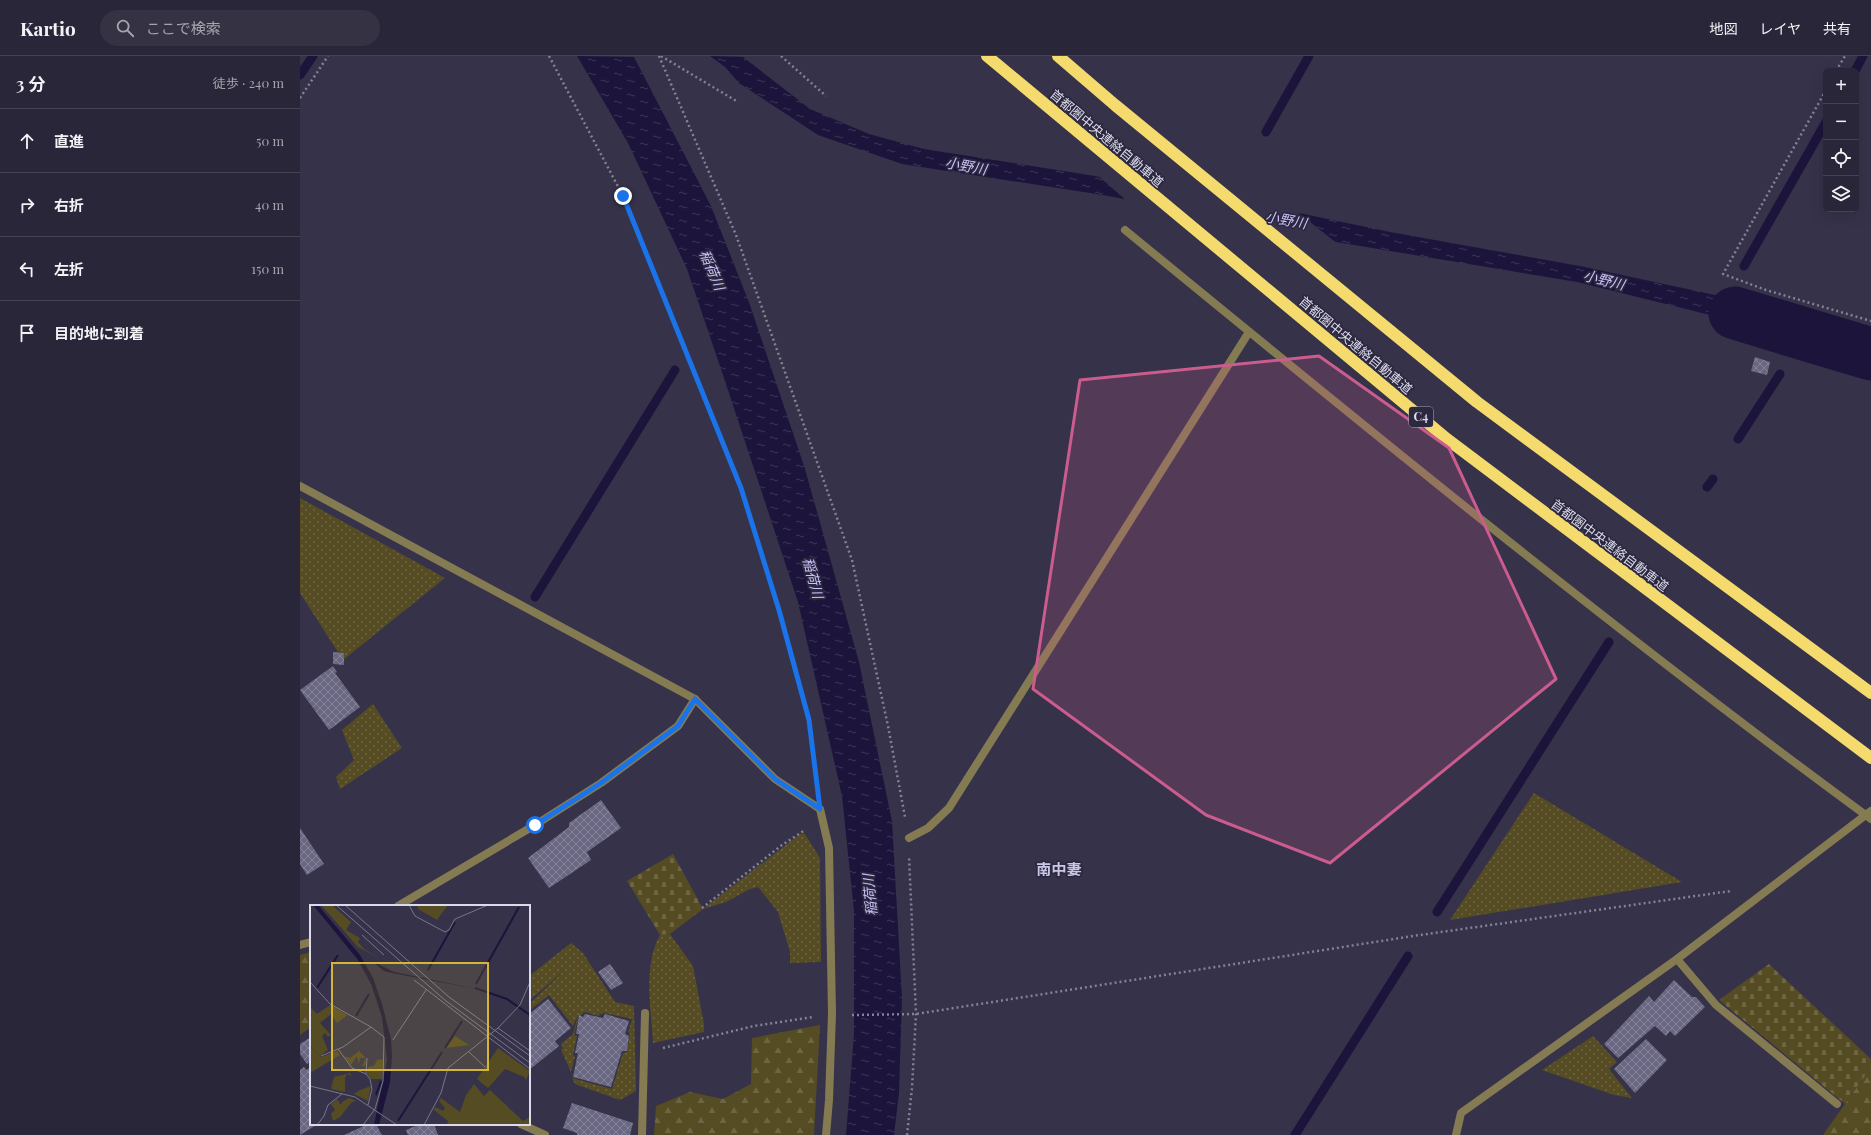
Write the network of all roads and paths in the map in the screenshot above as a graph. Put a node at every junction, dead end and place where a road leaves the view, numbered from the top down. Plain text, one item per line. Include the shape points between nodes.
1 (328, 56) edge
2 (550, 56) edge
3 (660, 56) edge
4 (781, 56) edge
5 (987, 56) edge
6 (1058, 56) edge
7 (1845, 56) edge
8 (1838, 68) edge
9 (1823, 95) edge
10 (826, 96) dead end
11 (300, 98) edge
12 (738, 102) dead end
13 (1125, 230) dead end
14 (1871, 321) edge
15 (1249, 332) junction
16 (300, 486) edge
17 (1871, 693) edge
18 (695, 699) junction
19 (1871, 758) edge
20 (820, 809) junction
21 (1869, 815) edge
22 (822, 818) junction
23 (909, 838) junction
24 (1733, 891) dead end
25 (400, 905) edge
26 (702, 908) dead end
27 (310, 942) edge
28 (300, 945) edge
29 (1677, 959) junction
30 (645, 1012) dead end
31 (832, 1014) junction
32 (916, 1014) junction
33 (848, 1015) dead end
34 (644, 1050) junction
35 (1837, 1104) dead end
36 (523, 1125) edge
37 (545, 1135) edge
38 (642, 1135) edge
39 (826, 1135) edge
40 (907, 1135) edge
41 (1456, 1135) edge

1 - 11 path
2 - 20 path via 623,196 741,488 779,610 809,720
3 - 12 path
3 - 23 path via 736,235 852,560
4 - 10 path
5 - 19 highway, 首都圏中央連絡自動車道 / C4 via 1447,439
6 - 17 highway via 1477,402
7 - 8 path
9 - 14 path via 1723,274 1766,290
13 - 15 street
15 - 21 street via 1557,580
15 - 23 street via 949,808 928,828
16 - 18 street
18 - 20 street via 775,779
18 - 25 street via 678,726 601,783
20 - 22 street
21 - 29 street
22 - 26 path via 782,845
22 - 31 street via 829,848
23 - 32 path
24 - 32 path via 1413,936
27 - 28 street
29 - 35 street via 1716,1005
29 - 41 street via 1461,1113
30 - 34 street
31 - 34 path via 754,1026 668,1047
31 - 39 street
32 - 33 path
32 - 40 path
34 - 38 street
36 - 37 street

